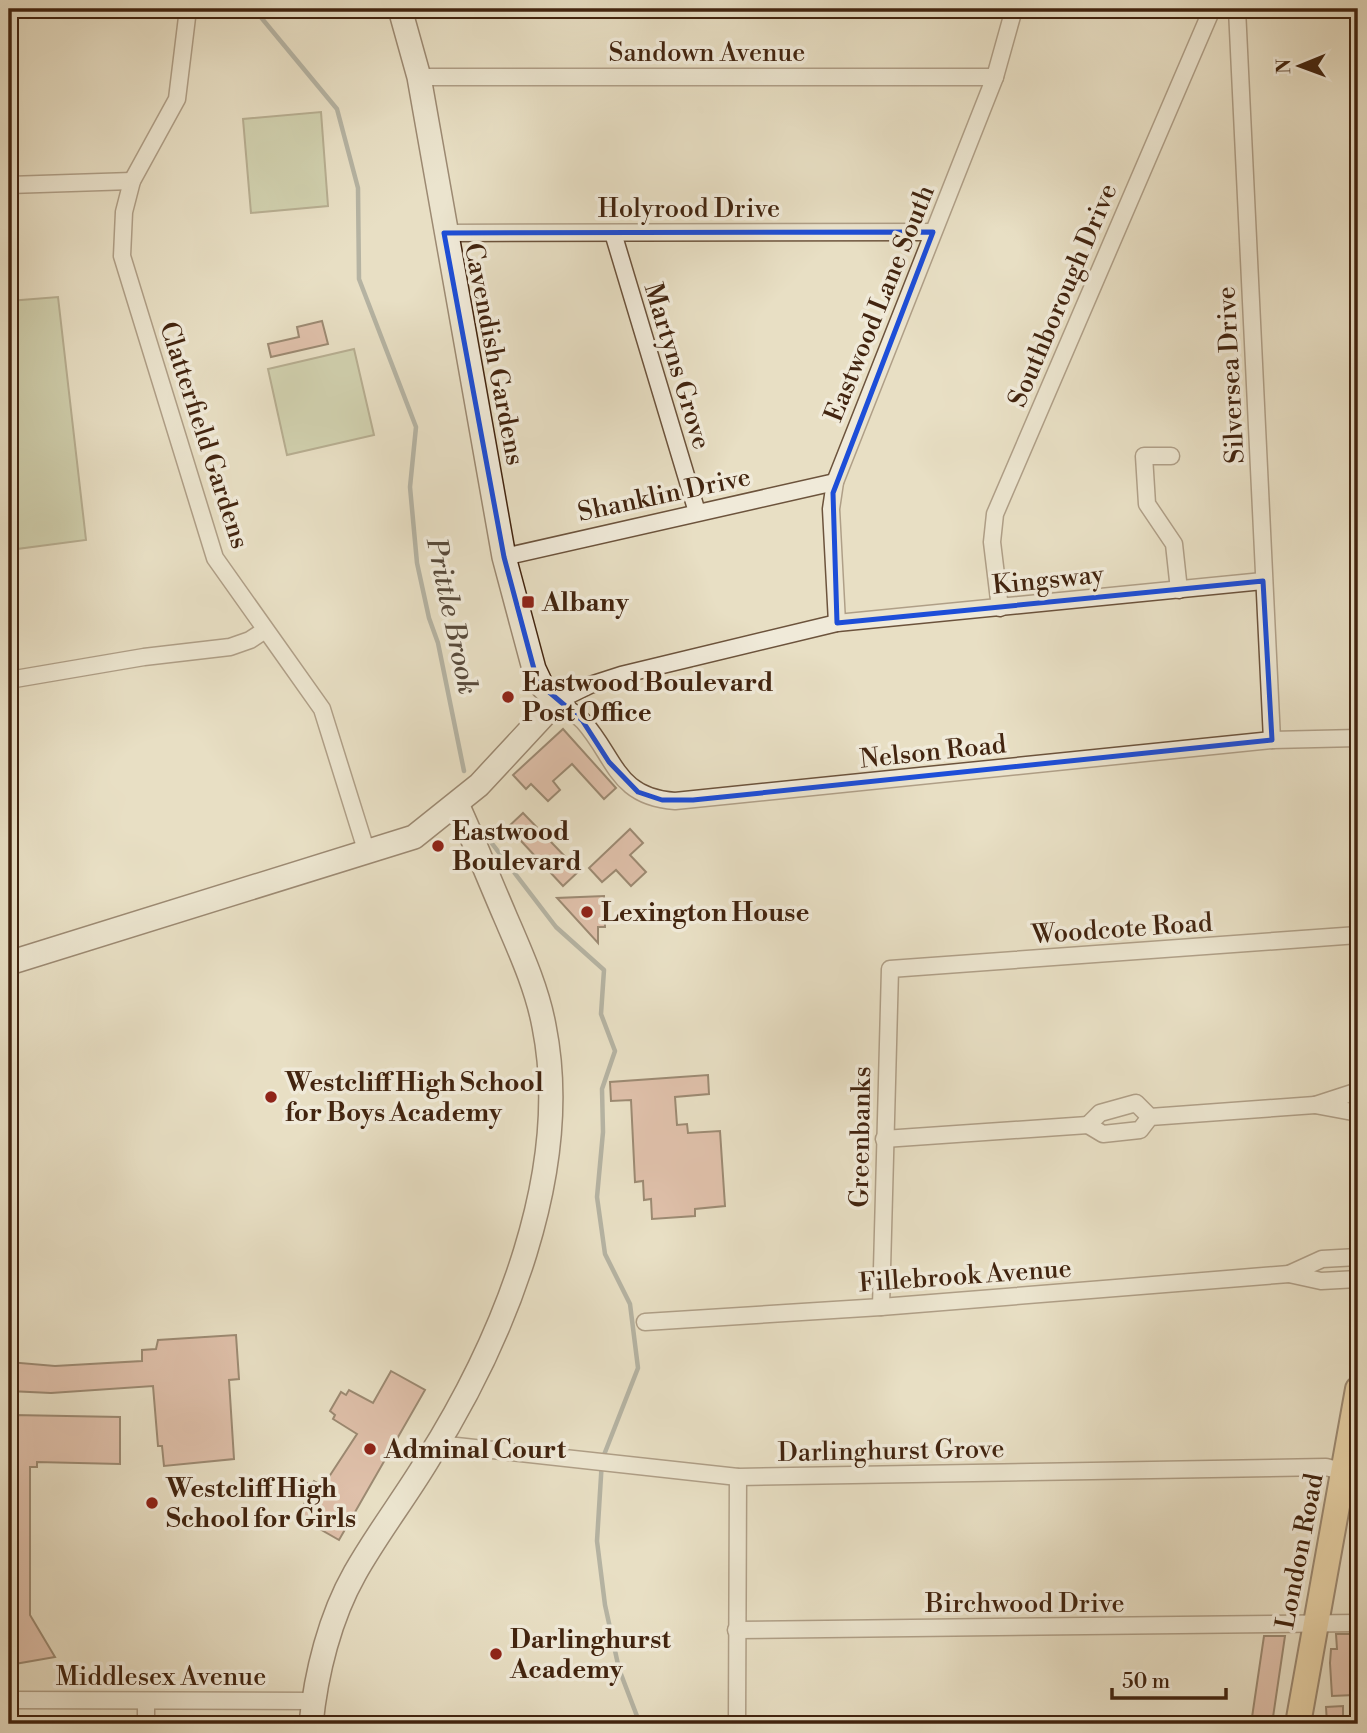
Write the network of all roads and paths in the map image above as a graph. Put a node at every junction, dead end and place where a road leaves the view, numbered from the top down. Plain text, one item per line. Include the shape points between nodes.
1 (188, 9) edge
2 (400, 9) edge
3 (1014, 9) edge
4 (1212, 9) edge
5 (1237, 9) edge
6 (419, 77) junction
7 (995, 77) junction
8 (132, 181) junction
9 (9, 185) edge
10 (933, 232) junction
11 (444, 233) junction
12 (613, 233) junction
13 (1171, 456) dead end
14 (835, 482) junction
15 (697, 512) junction
16 (505, 557) junction
17 (1263, 581) junction
18 (1179, 590) junction
19 (1000, 608) junction
20 (837, 623) junction
21 (265, 630) junction
22 (9, 680) edge
23 (557, 701) junction
24 (1358, 738) edge
25 (1272, 740) junction
26 (457, 804) junction
27 (367, 853) junction
28 (1358, 935) edge
29 (9, 964) edge
30 (890, 969) joint
31 (1358, 1091) edge
32 (1315, 1105) junction
33 (1358, 1112) edge
34 (1150, 1117) junction
35 (1088, 1125) junction
36 (884, 1139) junction
37 (1358, 1257) edge
38 (1289, 1274) junction
39 (1358, 1279) edge
40 (881, 1307) junction
41 (645, 1322) dead end
42 (1358, 1389) edge
43 (438, 1444) junction
44 (1352, 1472) edge
45 (738, 1477) junction
46 (1358, 1623) edge
47 (1314, 1625) junction
48 (736, 1630) junction
49 (9, 1700) edge
50 (146, 1701) junction
51 (313, 1701) junction
52 (146, 1724) edge
53 (311, 1724) edge
54 (737, 1724) edge
55 (1298, 1724) edge

1 - 8 street, Clatterfield Gardens via 177,99
2 - 6 street, Cavendish Gardens
3 - 7 street, Eastwood Lane South
4 - 19 street, Southborough Drive via 995,514 992,542
5 - 17 street, Silversea Drive
6 - 7 street, Sandown Avenue
6 - 11 street, Cavendish Gardens
7 - 10 street, Eastwood Lane South
8 - 9 street
8 - 21 street, Clatterfield Gardens via 124,212 122,256 215,558
10 - 12 street, Holyrood Drive
10 - 14 street, Eastwood Lane South
11 - 12 street, Holyrood Drive
11 - 16 street, Cavendish Gardens
12 - 15 street, Martyns Grove
13 - 18 street via 1144,456 1145,489 1152,515 1174,544
14 - 15 street, Shanklin Drive
14 - 20 street, Eastwood Lane South via 831,509
15 - 16 street, Shanklin Drive
16 - 23 street, Cavendish Gardens via 534,669
17 - 18 street, Kingsway
17 - 25 street, Silversea Drive
18 - 19 street, Kingsway
19 - 20 street, Kingsway
20 - 23 street via 621,676
21 - 22 street via 239,645
21 - 27 street, Clatterfield Gardens via 322,709
23 - 25 street, Nelson Road via 582,720 609,762 633,788 650,797 675,801
23 - 26 street
24 - 25 street, Nelson Road
26 - 27 street via 414,837
26 - 43 street via 537,998 551,1075 552,1126 548,1166 523,1255 474,1376
27 - 29 street
28 - 30 street, Woodcote Road
30 - 36 street, Greenbanks
31 - 32 street
32 - 33 street
32 - 34 street
34 - 35 street via 1140,1130 1103,1134
34 - 35 street via 1136,1102 1100,1113
35 - 36 street
36 - 40 street, Greenbanks
37 - 38 street, Fillebrook Avenue via 1322,1259
38 - 39 street, Fillebrook Avenue via 1321,1281
38 - 40 street, Fillebrook Avenue
40 - 41 street, Fillebrook Avenue
42 - 44 main road, London Road
43 - 45 street, Darlinghurst Grove
43 - 51 street via 354,1574 336,1614
44 - 45 street, Darlinghurst Grove via 1326,1466
44 - 47 main road, London Road
45 - 48 street
46 - 47 street, Birchwood Drive
47 - 48 street, Birchwood Drive
47 - 55 main road, London Road
48 - 54 street
49 - 50 street, Middlesex Avenue
50 - 51 street, Middlesex Avenue
50 - 52 street
51 - 53 street

